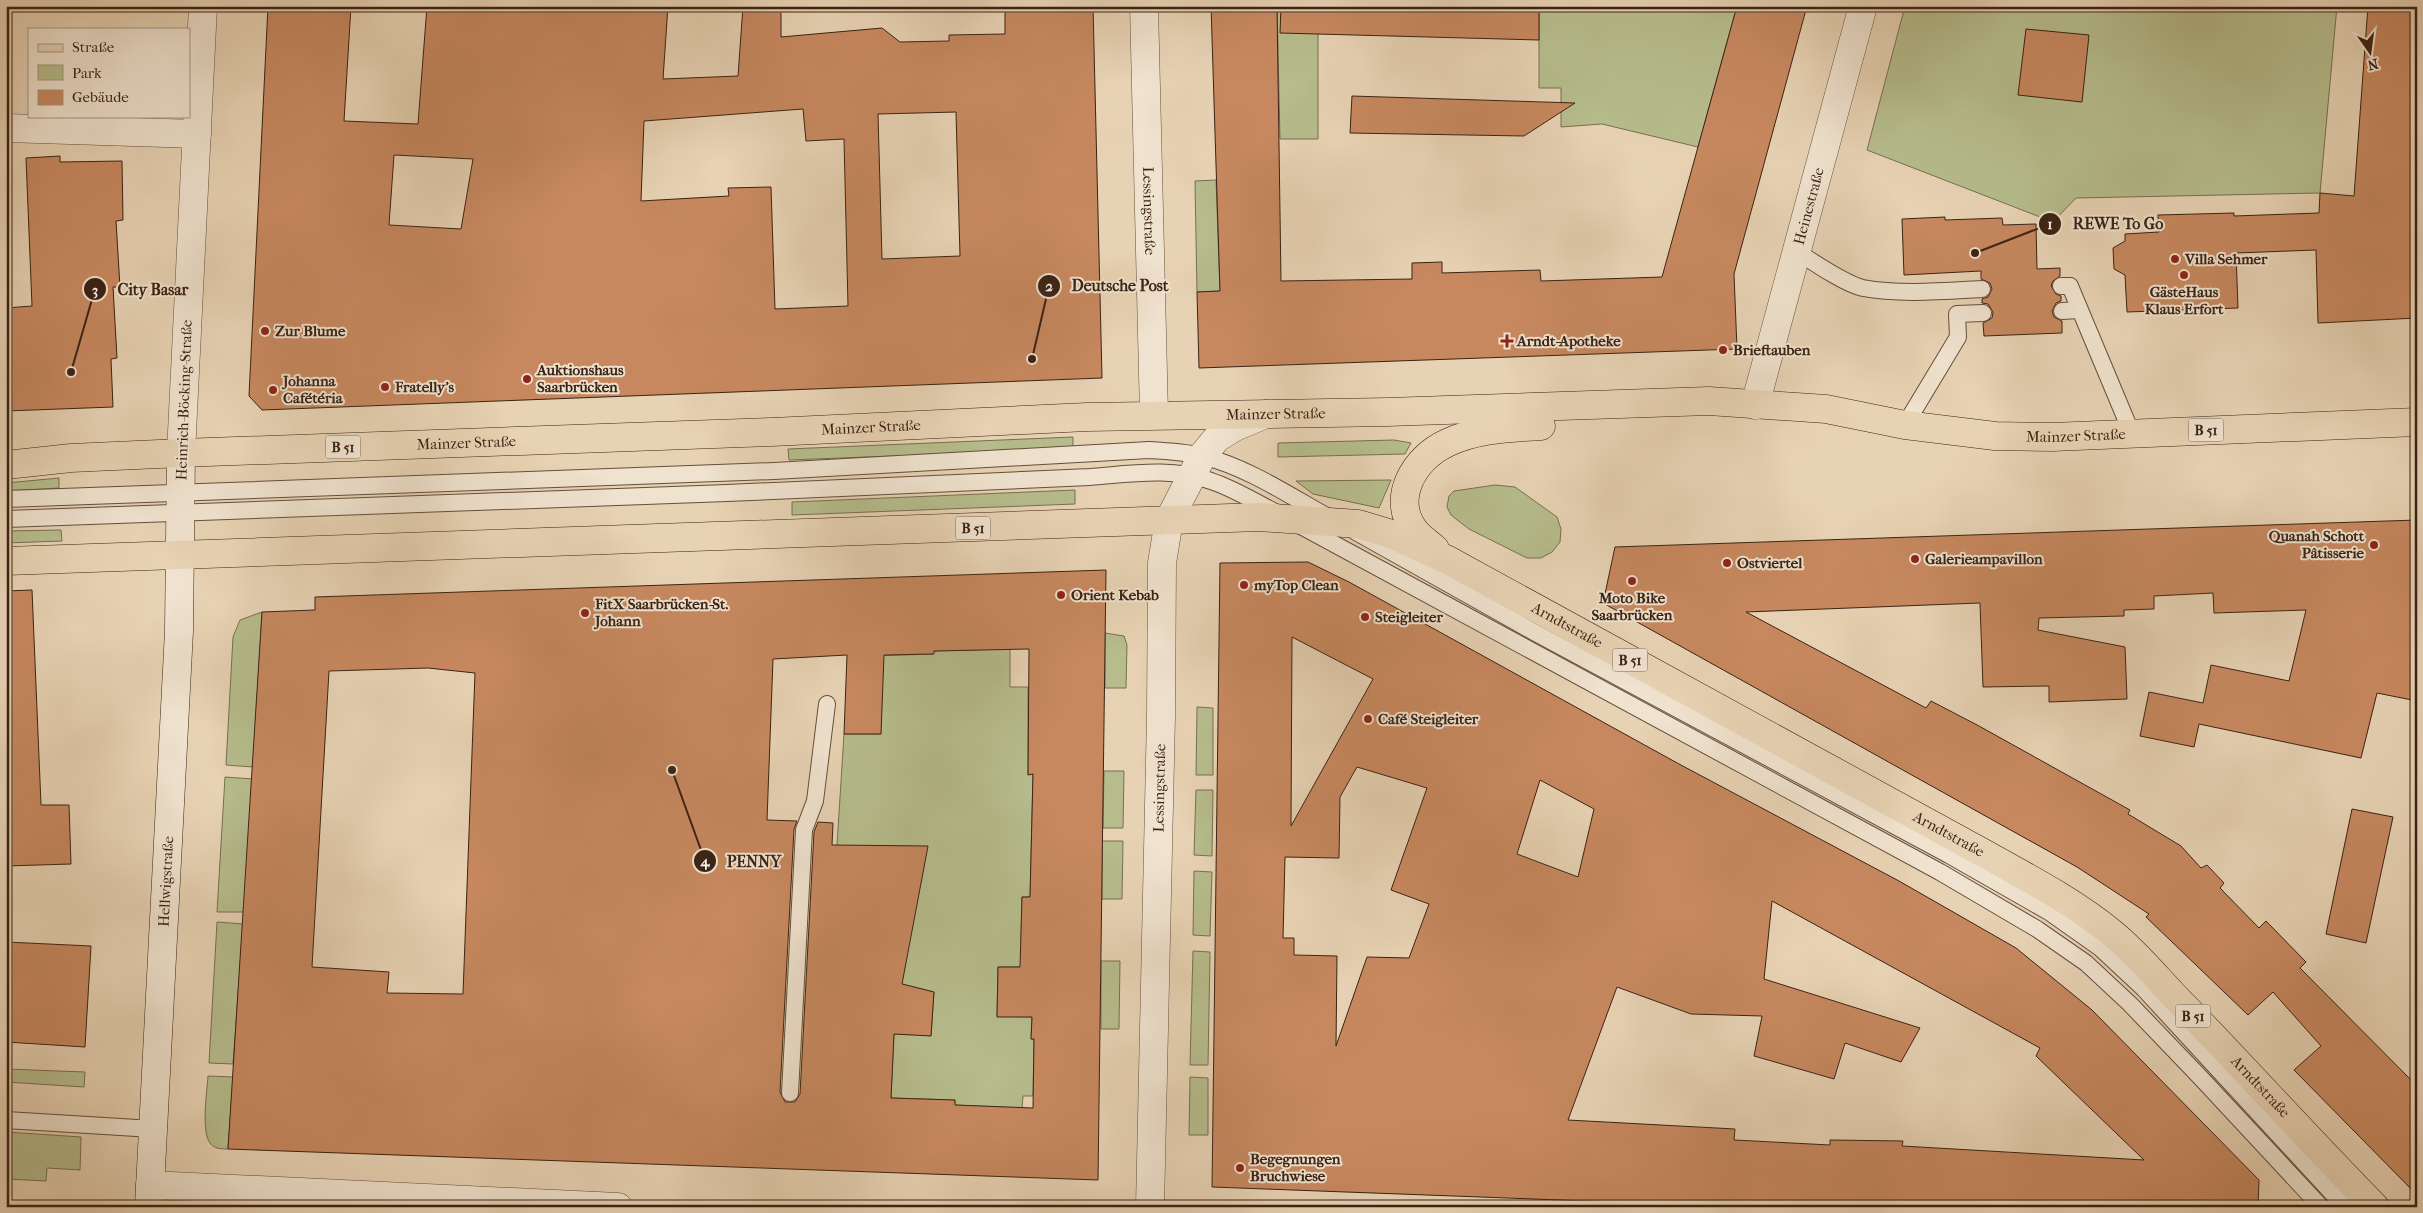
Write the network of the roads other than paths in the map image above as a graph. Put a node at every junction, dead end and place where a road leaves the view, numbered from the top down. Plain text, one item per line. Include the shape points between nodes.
1 (203, 6) edge
2 (1144, 6) edge
3 (1862, 6) edge
4 (6, 128) edge
5 (198, 134) junction
6 (1796, 251) junction
7 (2060, 286) dead end
8 (1982, 289) dead end
9 (1956, 290) junction
10 (2079, 310) junction
11 (2062, 311) dead end
12 (1983, 313) dead end
13 (1957, 314) junction
14 (1746, 405) junction
15 (1266, 414) junction
16 (1154, 415) junction
17 (2417, 422) edge
18 (1905, 425) junction
19 (2132, 434) junction
20 (181, 452) junction
21 (6, 466) edge
22 (1196, 466) junction
23 (6, 499) edge
24 (180, 503) junction
25 (1286, 518) junction
26 (6, 519) edge
27 (1169, 520) junction
28 (1336, 522) junction
29 (1415, 531) joint
30 (180, 555) junction
31 (1448, 560) junction
32 (6, 561) edge
33 (827, 704) dead end
34 (790, 1094) dead end
35 (6, 1120) edge
36 (153, 1129) junction
37 (149, 1196) edge
38 (618, 1207) edge
39 (1150, 1207) edge
40 (2321, 1207) edge
41 (2345, 1207) edge
42 (2375, 1207) edge

1 - 5 street, Heinrich-Böcking-Straße
2 - 16 street, Lessingstraße
3 - 6 street, Heinestraße
4 - 5 street
5 - 20 street, Heinrich-Böcking-Straße
6 - 9 lane via 1862,288 1921,292
6 - 14 street, Heinestraße
7 - 10 lane via 2070,286
8 - 9 lane
9 - 13 lane
10 - 11 lane
10 - 19 lane
12 - 13 lane
13 - 18 lane via 1958,337
14 - 15 main road, Mainzer Straße / B 51 via 1709,401
14 - 18 main road, Mainzer Straße / B 51 via 1826,409
14 - 29 main road, Mainzer Straße via 1709,418 1510,427 1446,443 1422,459 1406,485 1404,502 1407,517
15 - 16 main road, Mainzer Straße / B 51
15 - 22 street, Lessingstraße via 1217,438
16 - 20 main road, Mainzer Straße / B 51
17 - 19 main road, Mainzer Straße / B 51
18 - 19 main road, Mainzer Straße / B 51 via 1996,436
20 - 21 main road, Mainzer Straße / B 51 via 71,458
20 - 24 street, Heinrich-Böcking-Straße
22 - 24 lane via 1148,472 823,489
22 - 24 lane via 1149,450
22 - 25 lane via 1210,480
22 - 27 street, Lessingstraße
22 - 28 lane via 1245,471
23 - 24 lane
24 - 26 lane
24 - 30 street, Heinrich-Böcking-Straße
25 - 27 main road, B 51
25 - 28 main road, B 51
25 - 40 lane via 1940,872 2037,928 2086,963 2130,1004
27 - 30 main road, B 51
27 - 39 street, Lessingstraße via 1162,567
28 - 31 main road, Arndtstraße / B 51 via 1358,524 1388,533
28 - 41 lane via 2049,912 2100,948 2144,989
29 - 31 main road, Arndtstraße / B 51
30 - 32 main road, B 51
30 - 36 street, Hellwigstraße via 179,631
31 - 42 main road, Arndtstraße / B 51 via 1987,855 2114,934
33 - 34 lane via 815,801 804,830
35 - 36 lane
36 - 37 street, Hellwigstraße
37 - 38 street

